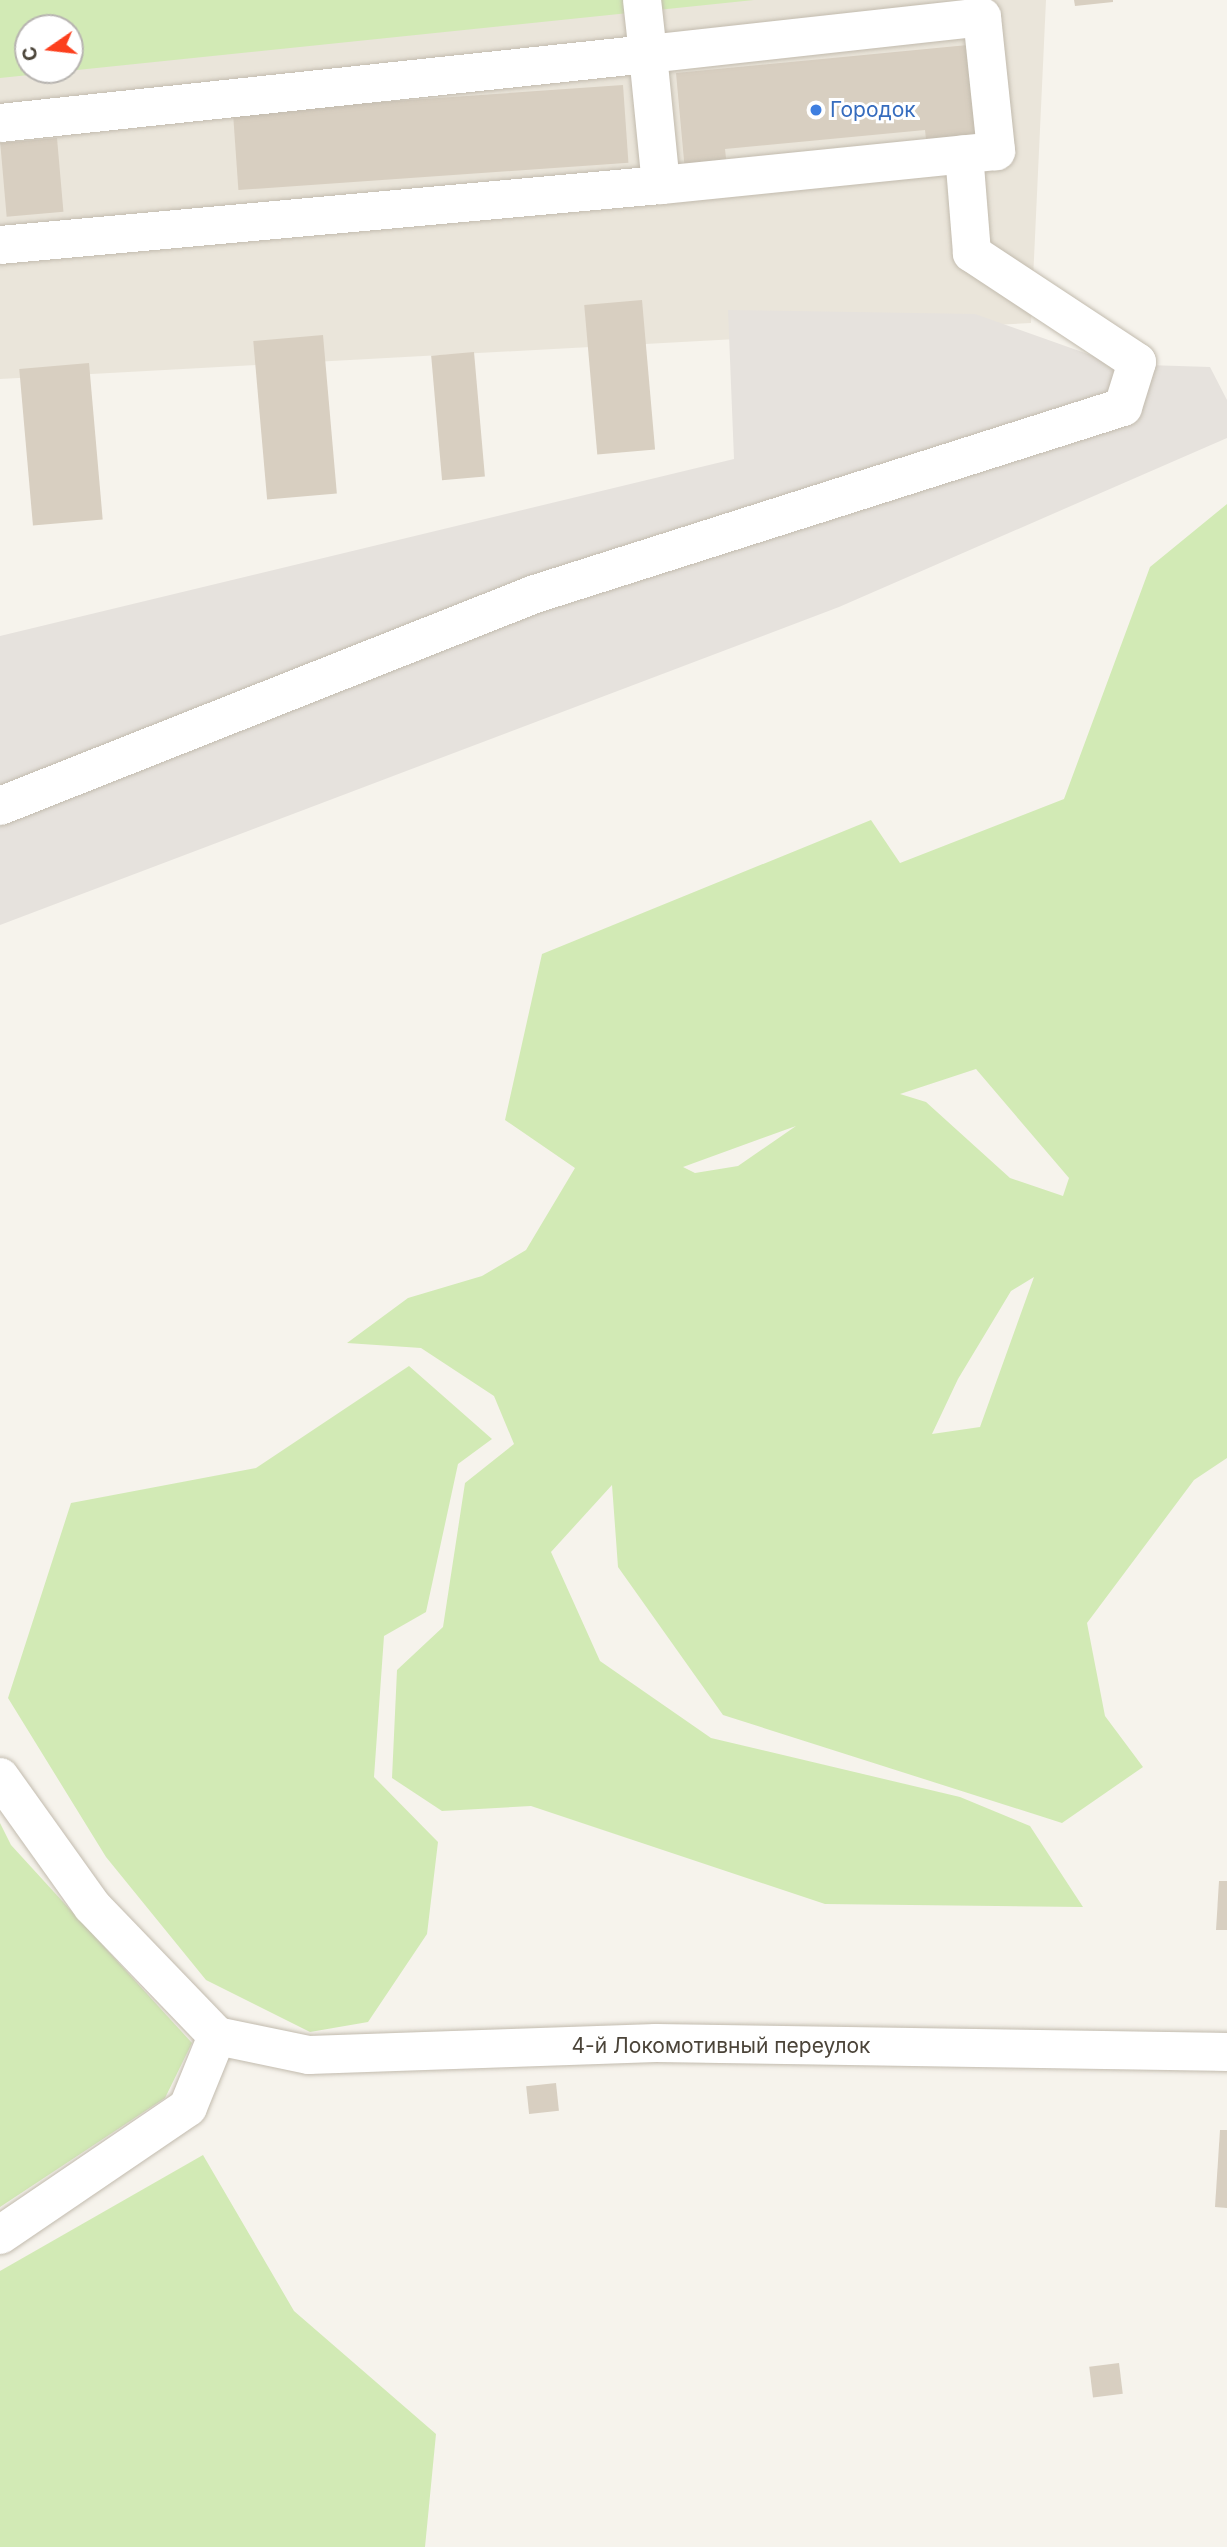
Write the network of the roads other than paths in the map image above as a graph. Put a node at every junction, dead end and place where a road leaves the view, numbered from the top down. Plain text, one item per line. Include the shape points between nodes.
1 (642, 0) edge
2 (648, 54) junction
3 (0, 122) edge
4 (964, 154) junction
5 (661, 185) junction
6 (0, 245) edge
7 (0, 806) edge
8 (0, 1777) edge
9 (217, 2036) junction
10 (1227, 2052) edge
11 (0, 2235) edge

1 - 2 street
2 - 3 street
2 - 4 street via 982,17 996,151
2 - 5 street
4 - 5 street
4 - 7 street via 972,253 1137,362 1123,407 535,594
5 - 6 street
8 - 9 street via 92,1906
9 - 10 street, 4-й Локомотивный переулок via 309,2055 656,2043
9 - 11 street via 188,2107

